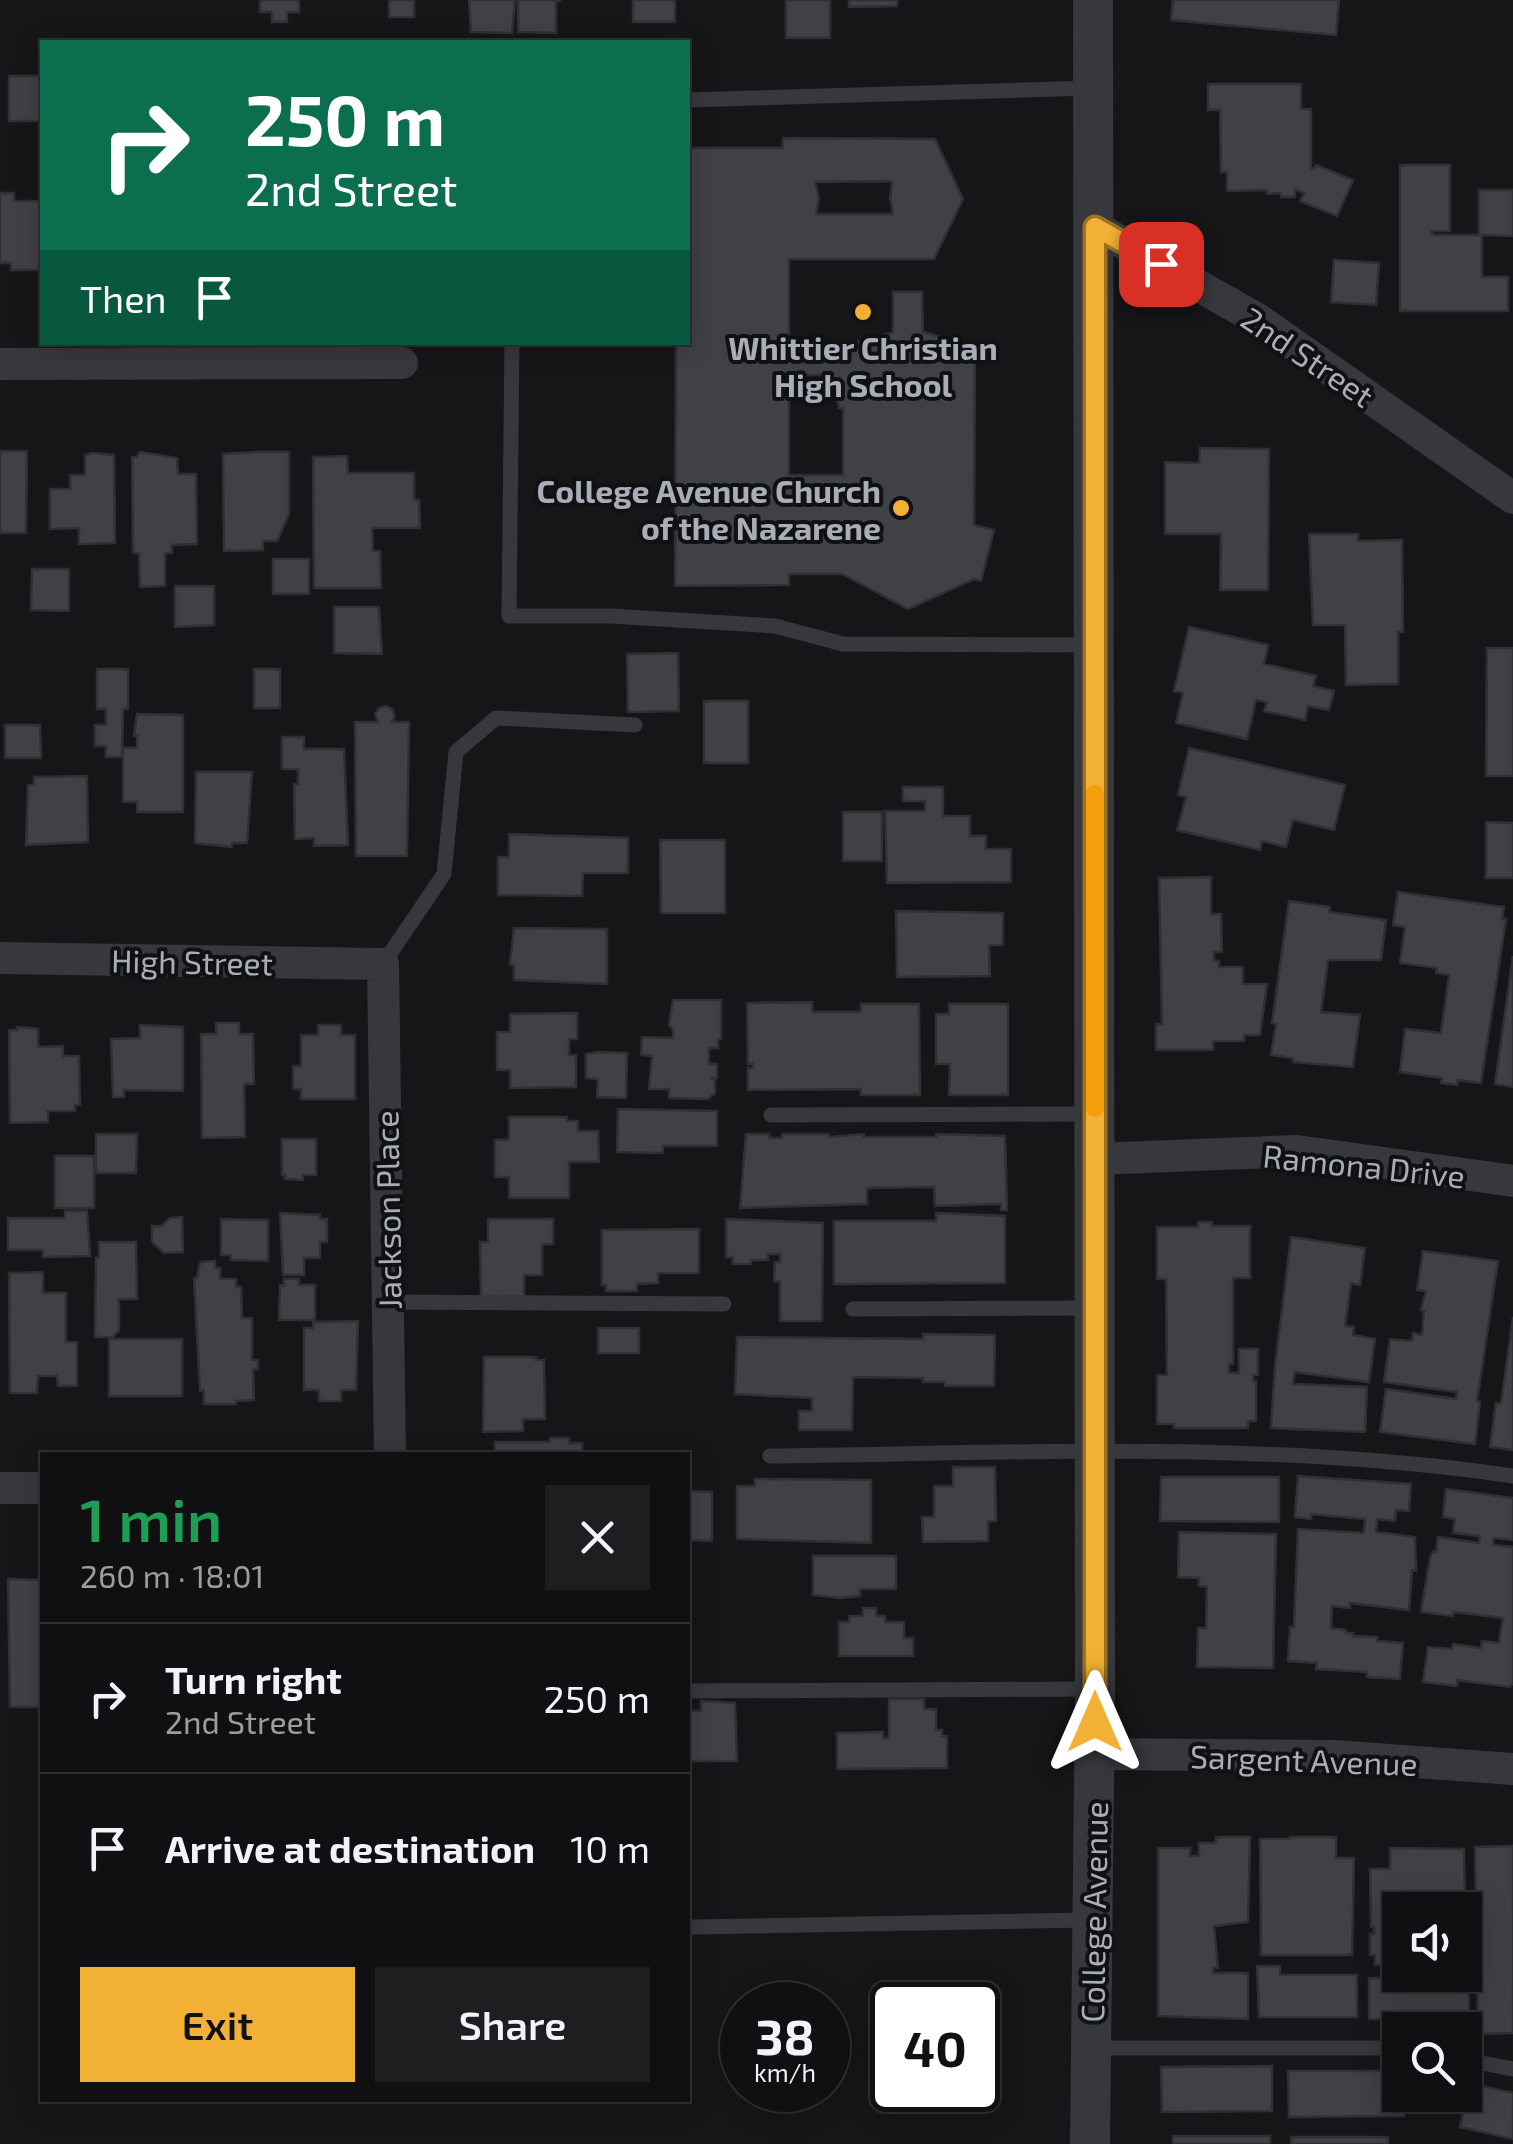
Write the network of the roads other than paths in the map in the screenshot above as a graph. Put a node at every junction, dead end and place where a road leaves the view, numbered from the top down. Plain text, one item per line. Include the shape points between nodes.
1 (1093, 0) edge
2 (1094, 88) junction
3 (690, 100) edge
4 (1095, 227) junction
5 (512, 345) edge
6 (402, 362) dead end
7 (0, 364) edge
8 (1513, 498) edge
9 (1095, 645) junction
10 (635, 724) dead end
11 (0, 958) edge
12 (383, 964) junction
13 (1095, 1114) junction
14 (771, 1115) dead end
15 (1095, 1158) junction
16 (1513, 1182) edge
17 (388, 1302) junction
18 (724, 1304) dead end
19 (1095, 1308) junction
20 (853, 1309) dead end
21 (390, 1452) edge
22 (1095, 1452) junction
23 (770, 1456) dead end
24 (1513, 1476) edge
25 (0, 1488) edge
26 (40, 1488) edge
27 (1096, 1689) junction
28 (690, 1691) edge
29 (1095, 1754) junction
30 (1513, 1769) edge
31 (1093, 1920) junction
32 (694, 1927) dead end
33 (1092, 2048) junction
34 (1382, 2048) edge
35 (1482, 2063) edge
36 (1513, 2069) edge
37 (1090, 2144) edge

1 - 2 street, College Avenue
2 - 3 lane
2 - 4 street, College Avenue
4 - 8 street, 2nd Street via 1260,320
4 - 9 street, College Avenue
5 - 9 lane via 508,616 775,626 843,644
6 - 7 street
9 - 13 street, College Avenue
10 - 12 lane via 496,718 456,752 444,874
11 - 12 street, High Street
12 - 17 street, Jackson Place
13 - 14 lane
13 - 15 street, College Avenue
15 - 16 street, Ramona Drive via 1297,1151
15 - 19 street, College Avenue
17 - 18 lane
17 - 21 street, Jackson Place
19 - 20 lane
19 - 22 street, College Avenue
22 - 23 lane
22 - 24 lane via 1276,1452
22 - 27 street, College Avenue
25 - 26 street
27 - 28 lane
27 - 29 street, College Avenue
29 - 30 street, Sargent Avenue via 1334,1756
29 - 31 street, College Avenue
31 - 32 lane
31 - 33 street, College Avenue
33 - 34 lane
33 - 37 street, College Avenue
35 - 36 lane

